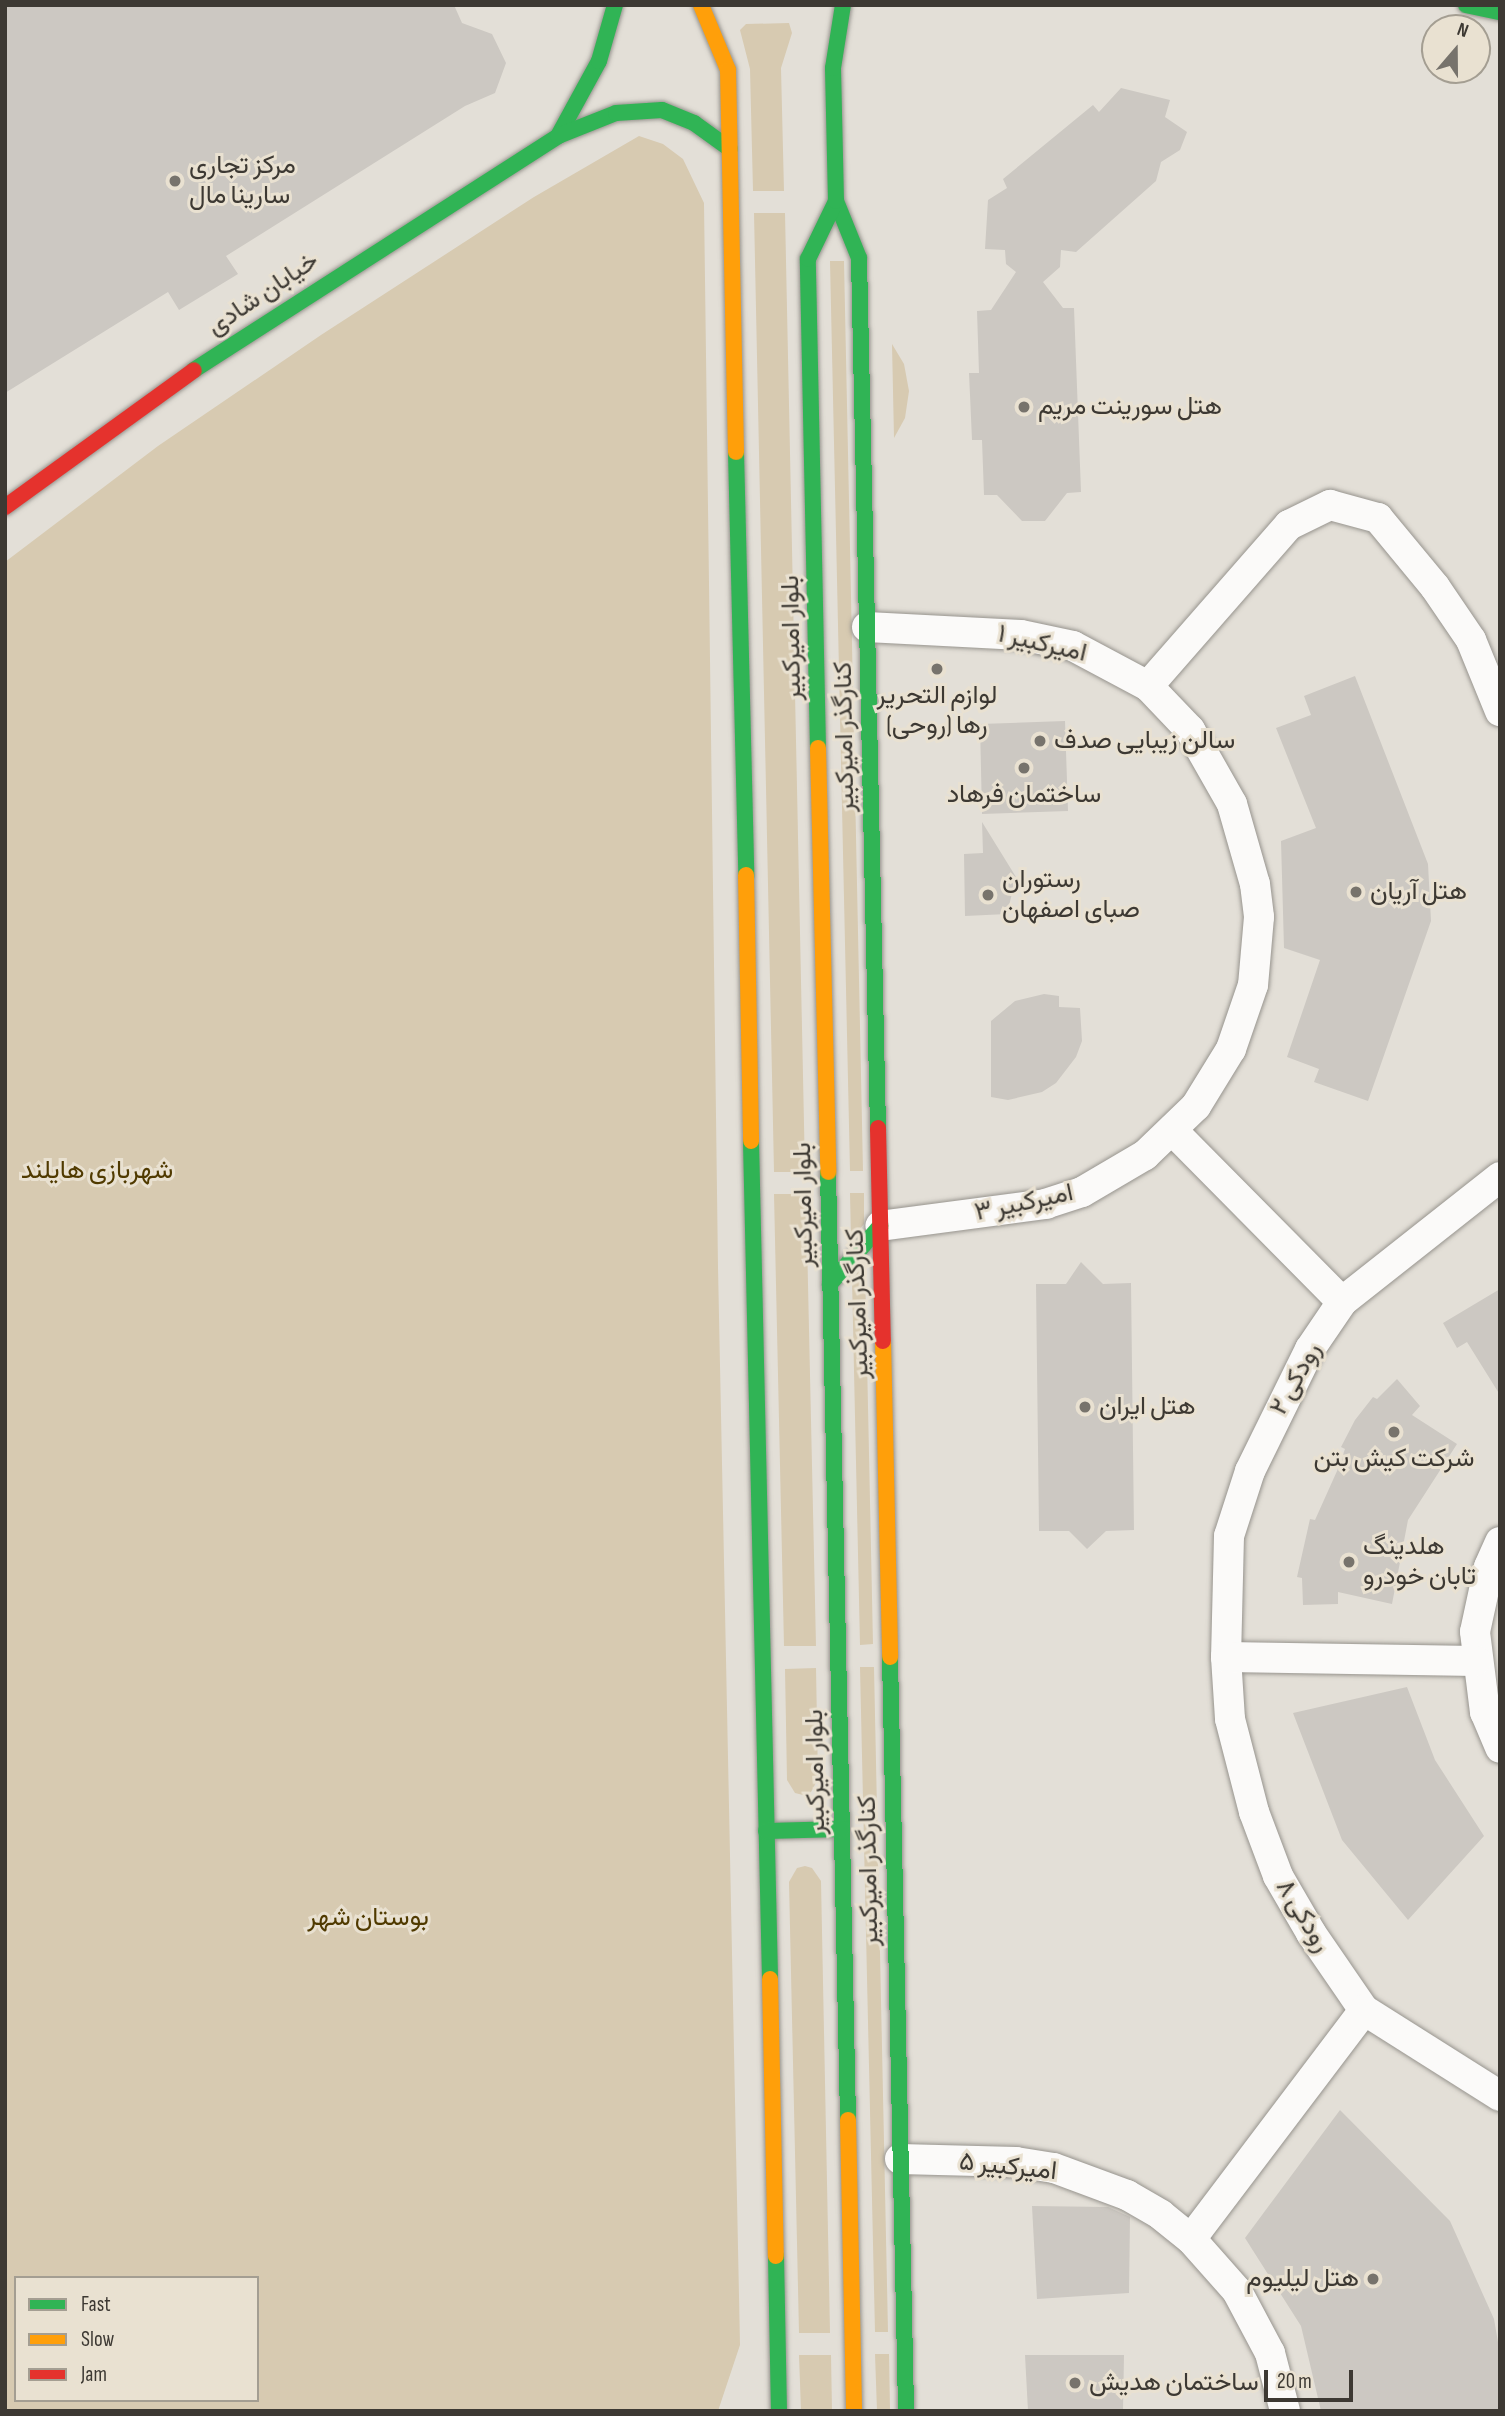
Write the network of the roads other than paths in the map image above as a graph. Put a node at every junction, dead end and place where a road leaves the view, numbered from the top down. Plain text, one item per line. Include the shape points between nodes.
1 (615, 5) edge
2 (701, 5) edge
3 (843, 5) edge
4 (1466, 5) edge
5 (1500, 12) edge
6 (558, 136) junction
7 (730, 149) junction
8 (836, 201) junction
9 (5, 507) edge
10 (867, 627) junction
11 (1149, 686) junction
12 (1500, 711) edge
13 (1255, 884) joint
14 (1173, 1131) junction
15 (1499, 1172) edge
16 (880, 1226) junction
17 (830, 1284) junction
18 (1342, 1302) junction
19 (1500, 1542) edge
20 (1226, 1657) junction
21 (1476, 1661) junction
22 (1500, 1748) edge
23 (842, 1829) junction
24 (766, 1831) junction
25 (1364, 2010) junction
26 (1500, 2096) edge
27 (900, 2159) junction
28 (1191, 2239) junction
29 (779, 2411) edge
30 (855, 2411) edge
31 (906, 2411) edge
32 (1285, 2411) edge

1 - 6 main road, خیابان شادی via 599,61
2 - 7 main road, بلوار امیرکبیر via 728,70
3 - 8 main road, بلوار امیرکبیر via 833,68
4 - 5 main road
6 - 7 main road, خیابان شادی via 616,113 662,110 694,123
6 - 9 main road, خیابان شادی via 298,300 133,411
7 - 24 main road, بلوار امیرکبیر
8 - 10 main road, کنارگذر امیرکبیر via 859,258
8 - 17 main road, بلوار امیرکبیر via 808,259
10 - 11 street, امیرکبیر ۱ via 1034,638 1073,646
10 - 16 main road, کنارگذر امیرکبیر
11 - 12 street via 1289,525 1329,505 1378,518 1436,587 1471,640
11 - 13 street, امیرکبیر ۱ via 1211,761 1232,804
13 - 14 street, امیرکبیر ۳ via 1258,951 1244,1017 1216,1078
14 - 16 street, امیرکبیر ۳ via 1114,1175 1046,1204
14 - 18 street
15 - 18 street, رودکی ۲
16 - 17 main road
16 - 27 main road, کنارگذر امیرکبیر via 890,1520
17 - 23 main road, بلوار امیرکبیر
18 - 20 street, رودکی ۲ via 1282,1400 1250,1471 1229,1536
19 - 21 street via 1489,1567 1475,1632
20 - 21 street
20 - 25 street, رودکی ۸ via 1230,1719 1254,1812 1278,1876
21 - 22 street via 1485,1712
23 - 24 main road
23 - 30 main road, بلوار امیرکبیر
24 - 29 main road, بلوار امیرکبیر
25 - 26 street, رودکی ۸
25 - 28 street
27 - 28 street, امیرکبیر ۵ via 1016,2162 1054,2168 1127,2195
27 - 31 main road, کنارگذر امیرکبیر
28 - 32 street, امیرکبیر ۵ via 1230,2282 1255,2321

